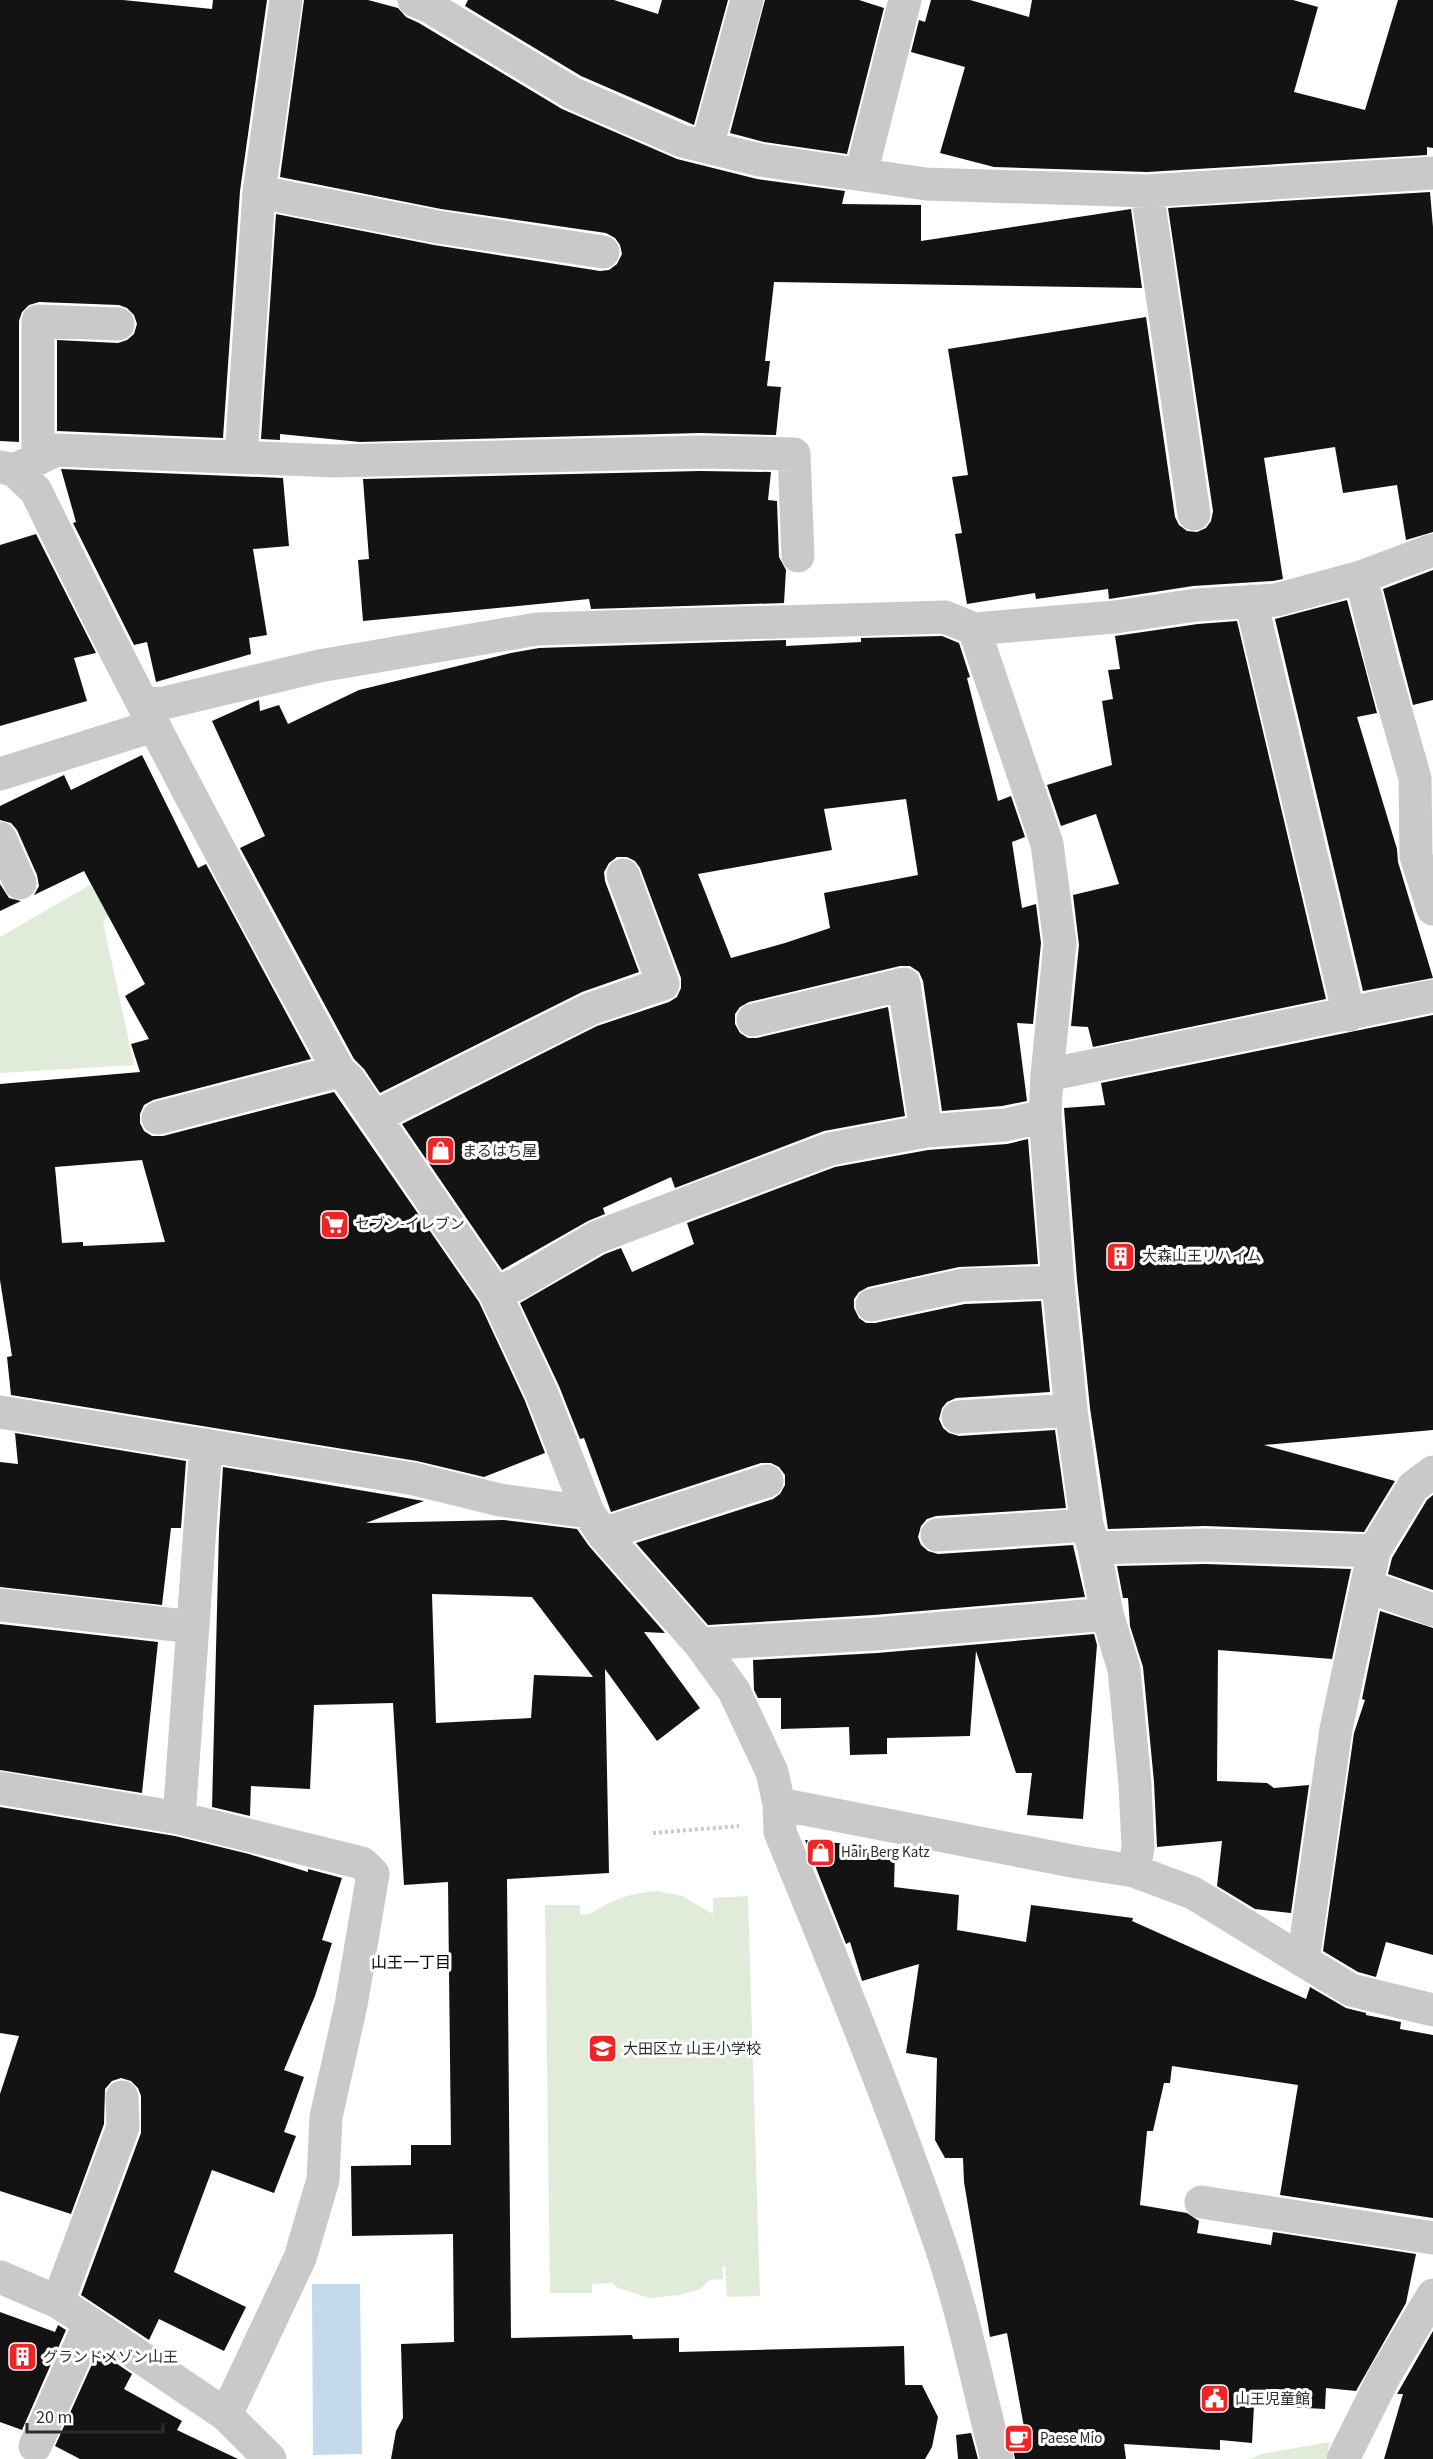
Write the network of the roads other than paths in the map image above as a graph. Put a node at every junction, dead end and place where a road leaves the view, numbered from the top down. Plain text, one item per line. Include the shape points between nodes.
1 (286, 0) edge
2 (414, 0) edge
3 (747, 0) edge
4 (905, 0) edge
5 (707, 147) junction
6 (1433, 173) edge
7 (861, 174) junction
8 (1148, 191) junction
9 (259, 192) junction
10 (603, 252) dead end
11 (118, 324) dead end
12 (240, 456) junction
13 (17, 466) edge
14 (1194, 514) dead end
15 (1433, 550) edge
16 (798, 556) dead end
17 (1361, 577) junction
18 (1251, 601) junction
19 (974, 629) junction
20 (148, 715) junction
21 (0, 774) edge
22 (0, 838) edge
23 (623, 875) dead end
24 (20, 883) dead end
25 (1433, 909) edge
26 (1433, 996) edge
27 (1349, 1015) junction
28 (753, 1020) dead end
29 (339, 1071) junction
30 (1047, 1075) junction
31 (1046, 1116) junction
32 (374, 1117) junction
33 (158, 1118) dead end
34 (926, 1131) junction
35 (1058, 1282) junction
36 (495, 1293) junction
37 (872, 1305) dead end
38 (1071, 1410) junction
39 (0, 1412) edge
40 (958, 1417) dead end
41 (206, 1445) junction
42 (1433, 1472) edge
43 (767, 1481) dead end
44 (596, 1523) junction
45 (937, 1535) dead end
46 (1090, 1536) junction
47 (1374, 1551) junction
48 (1367, 1586) junction
49 (0, 1605) edge
50 (1433, 1610) edge
51 (1107, 1614) junction
52 (193, 1627) junction
53 (700, 1644) junction
54 (0, 1788) edge
55 (779, 1804) junction
56 (179, 1818) junction
57 (1134, 1871) junction
58 (1303, 1961) junction
59 (1433, 2010) edge
60 (122, 2097) dead end
61 (1201, 2202) dead end
62 (1433, 2238) edge
63 (0, 2277) edge
64 (1433, 2295) edge
65 (57, 2302) junction
66 (90, 2323) junction
67 (226, 2415) junction
68 (35, 2446) dead end
69 (270, 2459) edge
70 (997, 2459) edge
71 (1343, 2459) edge

1 - 9 street
2 - 5 street via 573,93 682,141
3 - 5 street
4 - 7 street
5 - 7 street via 760,160
6 - 8 street
7 - 8 street via 926,184
8 - 14 street
9 - 10 street via 438,227
9 - 12 street
11 - 13 street via 38,321
12 - 13 street via 56,450
12 - 16 street via 334,461 700,452 794,454
13 - 20 street via 36,491
15 - 17 street
17 - 18 street via 1276,600
17 - 25 street via 1415,778 1416,856
18 - 19 street
18 - 27 street
19 - 20 street via 945,616 537,629 319,666 164,703
19 - 30 street via 1004,699 1047,844 1060,960
20 - 21 street
20 - 29 street
22 - 24 street
23 - 32 street via 663,984 590,1009
26 - 27 street
27 - 30 street
28 - 34 street via 904,984
29 - 32 street
29 - 33 street
30 - 31 street
31 - 34 street via 1005,1125
31 - 35 street
32 - 36 street
34 - 36 street via 830,1149 597,1237
35 - 37 street via 963,1285
35 - 38 street
36 - 44 street
38 - 40 street
38 - 46 street
39 - 41 street
41 - 44 street via 414,1479
41 - 52 street
42 - 47 street via 1413,1487
43 - 44 street
44 - 53 street
45 - 46 street
46 - 47 street
46 - 51 street
47 - 48 street
48 - 50 street
48 - 58 street via 1331,1718
49 - 52 street
51 - 53 street
51 - 57 street via 1124,1669 1135,1784 1138,1848
52 - 56 street
53 - 55 street via 734,1690 772,1772
54 - 56 street
55 - 57 street
55 - 70 street via 780,1832 890,2104 940,2245
56 - 67 street via 362,1863 373,1875 351,2006 326,2117 323,2180 300,2258
57 - 58 street via 1193,1893
58 - 59 street via 1351,1990
60 - 65 street via 123,2127
61 - 62 street
63 - 65 street
64 - 71 street
65 - 66 street
66 - 67 street
66 - 68 street
67 - 69 street

